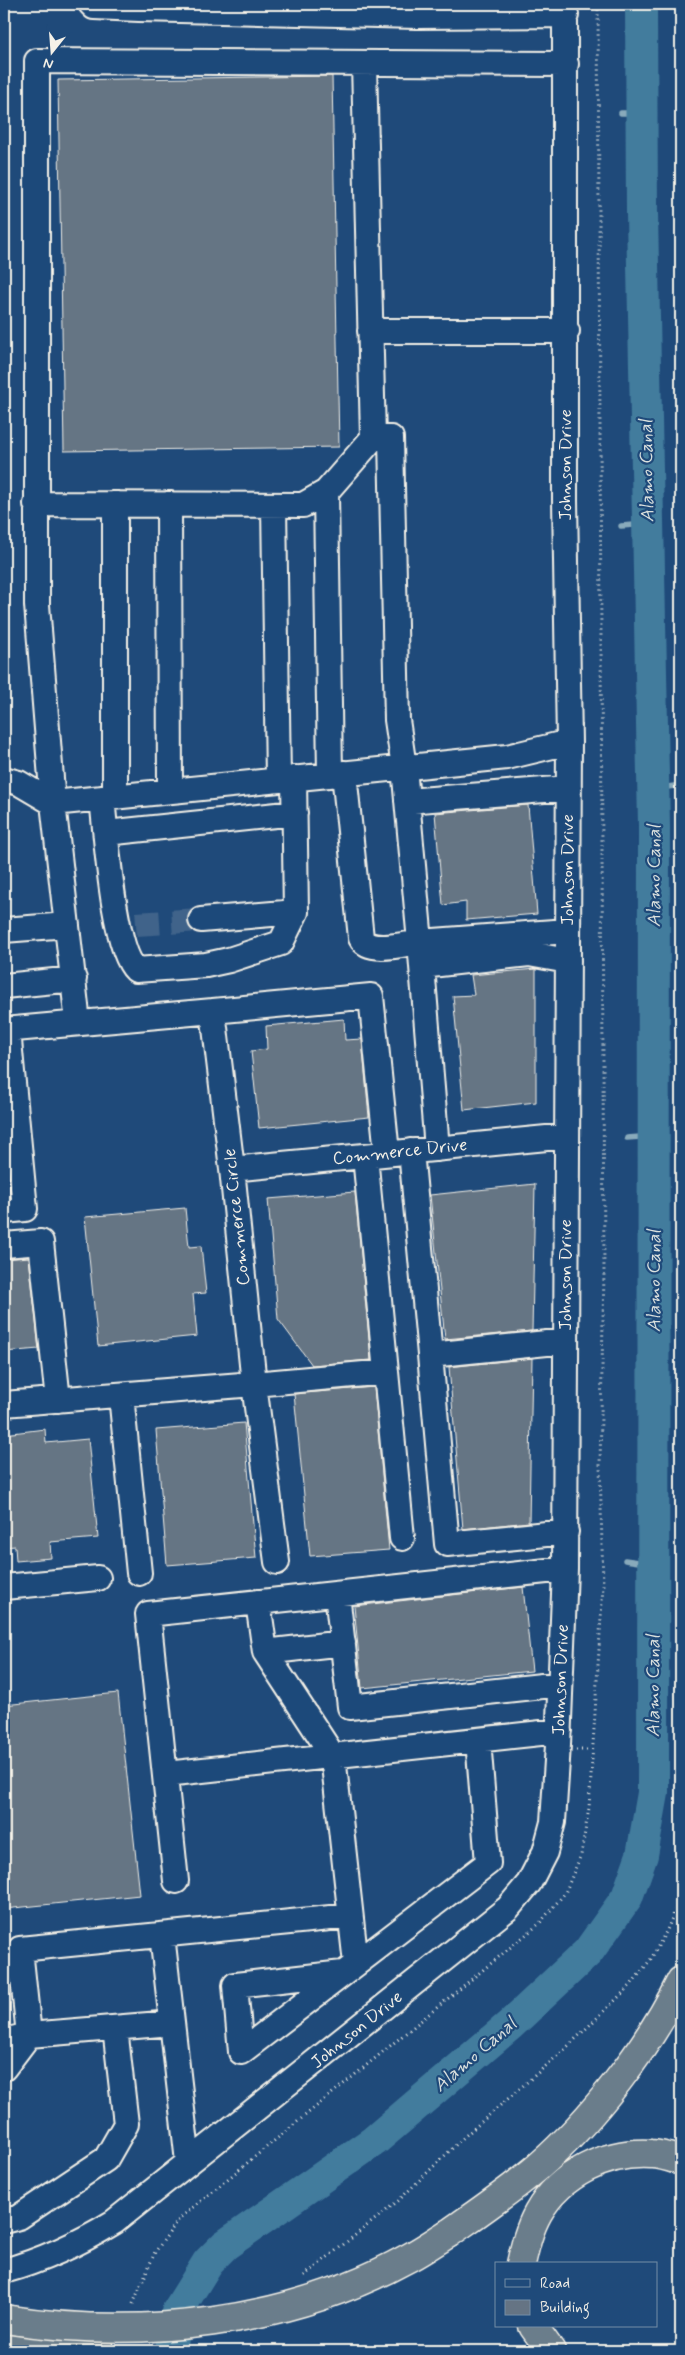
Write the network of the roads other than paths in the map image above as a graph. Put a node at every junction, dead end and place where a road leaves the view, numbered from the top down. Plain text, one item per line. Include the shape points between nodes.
1 (90, 4) edge
2 (194, 7) edge
3 (566, 9) edge
4 (364, 63) junction
5 (566, 64) junction
6 (370, 331) junction
7 (567, 331) junction
8 (373, 438) junction
9 (326, 492) junction
10 (36, 504) junction
11 (115, 504) junction
12 (169, 504) junction
13 (274, 505) junction
14 (569, 742) junction
15 (404, 767) junction
16 (337, 774) junction
17 (4, 779) edge
18 (286, 779) junction
19 (569, 788) junction
20 (170, 791) junction
21 (109, 797) junction
22 (407, 801) junction
23 (53, 803) junction
24 (295, 813) junction
25 (106, 833) junction
26 (296, 912) junction
27 (201, 920) tunnel mouth
28 (67, 924) junction
29 (4, 930) edge
30 (568, 931) junction
31 (420, 942) junction
32 (568, 962) junction
33 (422, 966) junction
34 (74, 979) junction
35 (4, 986) edge
36 (213, 1011) junction
37 (78, 1023) junction
38 (6, 1030) edge
39 (567, 1136) junction
40 (437, 1149) junction
41 (411, 1151) junction
42 (376, 1155) junction
43 (232, 1169) junction
44 (4, 1211) edge
45 (4, 1245) edge
46 (566, 1341) junction
47 (430, 1356) junction
48 (386, 1372) junction
49 (254, 1384) junction
50 (120, 1395) junction
51 (58, 1400) junction
52 (4, 1404) edge
53 (566, 1532) junction
54 (402, 1538) dead end
55 (277, 1562) dead end
56 (565, 1569) junction
57 (140, 1573) dead end
58 (98, 1578) dead end
59 (4, 1586) edge
60 (337, 1594) junction
61 (258, 1602) junction
62 (343, 1644) junction
63 (265, 1652) junction
64 (560, 1684) junction
65 (559, 1731) junction
66 (478, 1740) junction
67 (333, 1756) junction
68 (166, 1774) junction
69 (176, 1881) dead end
70 (350, 1916) junction
71 (162, 1935) junction
72 (349, 1969) junction
73 (681, 1981) edge
74 (172, 2023) junction
75 (115, 2028) junction
76 (28, 2035) junction
77 (4, 2041) edge
78 (4, 2068) edge
79 (681, 2161) edge
80 (188, 2162) junction
81 (4, 2221) edge
82 (522, 2262) edge
83 (4, 2271) edge
84 (4, 2319) edge
85 (534, 2328) edge
86 (4, 2334) edge
87 (92, 2350) edge
88 (551, 2351) edge

1 - 2 street via 94,8
2 - 3 street via 474,16
3 - 5 street, Johnson Drive
4 - 5 street
4 - 6 street
4 - 10 street via 37,61
5 - 7 street, Johnson Drive
6 - 7 street
6 - 8 street
7 - 14 street, Johnson Drive via 565,500
8 - 9 street
8 - 15 street via 391,438 397,720
9 - 13 street via 303,505
9 - 16 street
10 - 11 street
10 - 23 street via 37,605
11 - 12 street
11 - 21 street
12 - 13 street
12 - 20 street
13 - 18 street
14 - 15 street via 507,757
14 - 19 street, Johnson Drive
15 - 16 street
15 - 22 street
16 - 18 street
16 - 31 street via 361,938 366,945 374,947
17 - 23 street via 19,783
18 - 20 street
18 - 24 street
19 - 22 street
19 - 30 street, Johnson Drive
20 - 21 street
21 - 23 street
21 - 25 street
22 - 31 street
23 - 28 street
24 - 25 street
24 - 26 street
25 - 26 street via 126,923 130,965 136,970 206,965 281,943
26 - 27 street
28 - 29 street
28 - 34 street
30 - 31 street
30 - 32 street, Johnson Drive
31 - 33 street
32 - 33 street via 529,954
32 - 39 street, Johnson Drive
33 - 40 street
34 - 35 street
34 - 37 street
36 - 37 street
36 - 42 street via 371,996
36 - 43 street, Commerce Circle
37 - 38 street
38 - 44 street via 25,1209
39 - 40 street, Commerce Drive
39 - 46 street, Johnson Drive
40 - 41 street, Commerce Drive
41 - 42 street, Commerce Drive
41 - 47 street
42 - 43 street, Commerce Drive
42 - 48 street
43 - 49 street, Commerce Circle
45 - 51 street via 41,1242
46 - 47 street
46 - 53 street, Johnson Drive
47 - 53 street via 447,1544
48 - 49 street
48 - 54 street
49 - 50 street
49 - 55 street, Commerce Circle
50 - 51 street
50 - 57 street
51 - 52 street
53 - 56 street, Johnson Drive
56 - 60 street
56 - 64 street, Johnson Drive
58 - 59 street
60 - 61 street
60 - 62 street
61 - 63 street
61 - 68 street via 148,1614
62 - 63 street
62 - 64 street via 350,1707
63 - 67 street
64 - 65 street, Johnson Drive
65 - 66 street
65 - 80 street, Johnson Drive via 553,1822 545,1852 529,1883 508,1908
66 - 67 street
66 - 72 street via 488,1863
67 - 68 street
67 - 70 street
68 - 69 street
70 - 71 street
70 - 72 street
71 - 74 street
71 - 76 street via 20,1949
72 - 72 street via 304,2004 241,2052 235,1985
73 - 84 highway, bridge via 618,2080 579,2126 496,2201 410,2257 328,2294 278,2309 202,2324 90,2328
74 - 75 street
74 - 80 street
75 - 76 street
75 - 81 street via 126,2124 121,2133 106,2159 19,2217
76 - 77 street
76 - 78 street
79 - 82 highway via 652,2154 615,2156 582,2169 555,2189 538,2212 526,2239
80 - 83 street, Johnson Drive via 114,2222 76,2245
85 - 88 highway
86 - 87 highway

